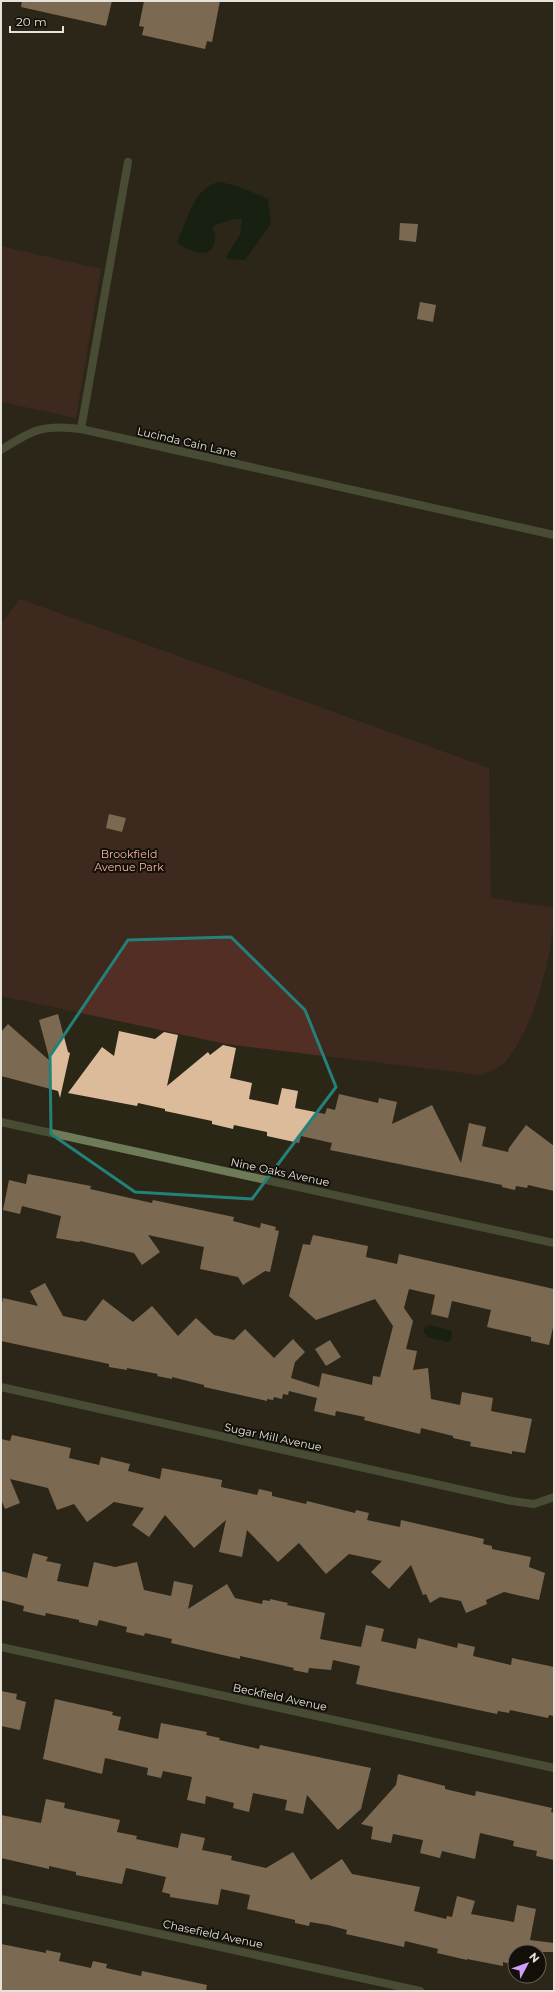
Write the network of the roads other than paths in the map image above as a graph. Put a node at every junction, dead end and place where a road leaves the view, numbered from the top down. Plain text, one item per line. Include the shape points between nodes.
1 (128, 162) dead end
2 (81, 429) junction
3 (1, 450) edge
4 (554, 535) edge
5 (1, 1122) edge
6 (554, 1243) edge
7 (1, 1387) edge
8 (554, 1497) edge
9 (1, 1647) edge
10 (554, 1768) edge
11 (1, 1899) edge
12 (420, 1991) edge

1 - 2 street
2 - 3 street, Lucinda Cain Lane via 57,426 38,430
2 - 4 street, Lucinda Cain Lane
5 - 6 street, Nine Oaks Avenue
7 - 8 street, Sugar Mill Avenue via 512,1501 541,1503
9 - 10 street, Beckfield Avenue
11 - 12 street, Chasefield Avenue

